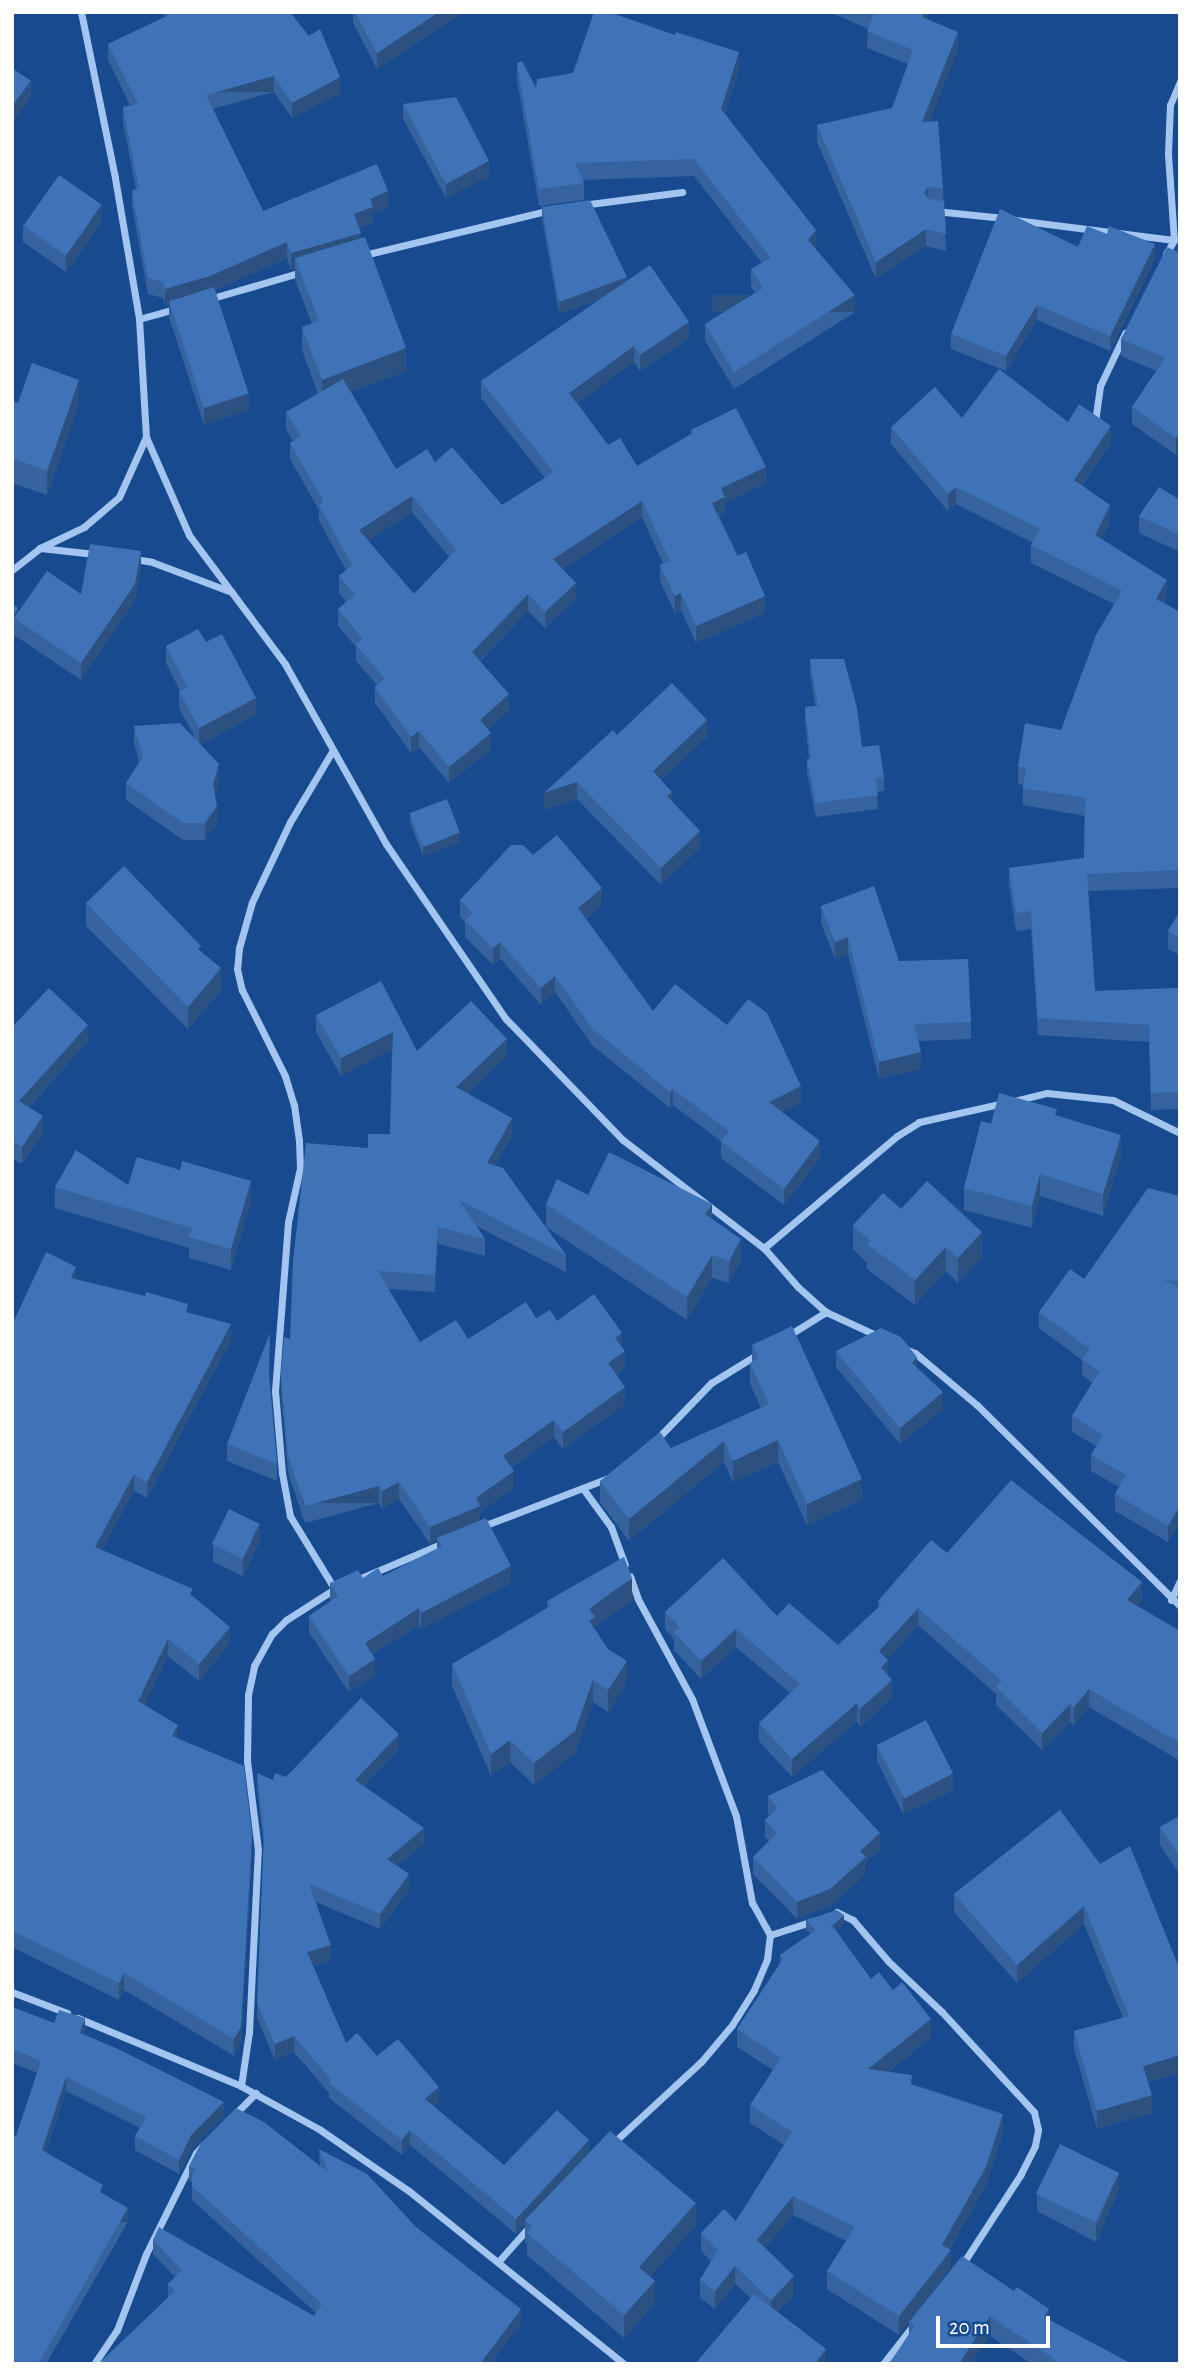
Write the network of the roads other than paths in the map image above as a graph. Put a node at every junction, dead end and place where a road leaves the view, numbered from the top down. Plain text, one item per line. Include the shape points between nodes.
1 (81, 12) edge
2 (1180, 81) edge
3 (682, 192) dead end
4 (568, 207) edge
5 (555, 209) edge
6 (930, 210) edge
7 (1174, 240) junction
8 (353, 258) edge
9 (1162, 260) edge
10 (313, 269) edge
11 (206, 300) edge
12 (192, 304) edge
13 (139, 319) junction
14 (1131, 321) edge
15 (1095, 422) edge
16 (146, 437) junction
17 (40, 548) junction
18 (105, 555) edge
19 (128, 558) edge
20 (12, 570) edge
21 (232, 592) junction
22 (333, 750) junction
23 (1180, 1133) edge
24 (764, 1248) junction
25 (826, 1312) junction
26 (882, 1338) edge
27 (780, 1340) edge
28 (893, 1343) edge
29 (768, 1347) edge
30 (647, 1450) edge
31 (618, 1474) edge
32 (584, 1490) junction
33 (476, 1529) edge
34 (452, 1539) edge
35 (1180, 1581) edge
36 (335, 1589) junction
37 (1171, 1600) junction
38 (1180, 1606) edge
39 (770, 1935) junction
40 (12, 1992) edge
41 (241, 2085) junction
42 (256, 2093) junction
43 (230, 2119) edge
44 (213, 2136) edge
45 (606, 2149) edge
46 (541, 2214) edge
47 (498, 2262) junction
48 (957, 2270) edge
49 (919, 2316) edge
50 (93, 2364) edge
51 (624, 2364) edge
52 (883, 2364) edge

1 - 13 street
2 - 7 street via 1170,105 1168,154
3 - 4 street
5 - 8 street
6 - 7 street
7 - 9 street
10 - 11 street
12 - 13 street
13 - 16 street
14 - 15 street via 1100,386
16 - 17 street via 119,497 84,527
16 - 21 street via 190,534
17 - 18 street
17 - 20 street
19 - 21 street via 152,562
21 - 22 street via 285,664
22 - 24 street via 386,844 506,1019 622,1140
22 - 36 street via 290,822 252,902 237,969 242,990 285,1076 298,1128 300,1168 288,1222 275,1391 290,1516
23 - 24 street via 1113,1100 1047,1093 919,1122
24 - 25 street
25 - 26 street
25 - 27 street
28 - 37 street via 915,1353 977,1405
29 - 30 street via 711,1383
31 - 32 street
32 - 33 street via 557,1496
32 - 39 street via 611,1527 638,1599 692,1699 736,1816 751,1903
34 - 36 street
35 - 37 street
36 - 41 street via 272,1633 254,1666 248,1695 247,1761 258,1850 249,2032
37 - 38 street
39 - 45 street via 767,1959 754,1990 732,2025 701,2062
39 - 48 street via 837,1912 853,1920 1034,2112 1037,2138 1021,2174
40 - 41 street
41 - 42 street
42 - 43 street
42 - 47 street via 319,2129 409,2191
44 - 50 street via 196,2153 146,2255 117,2330
46 - 47 street
47 - 51 street
49 - 52 street

